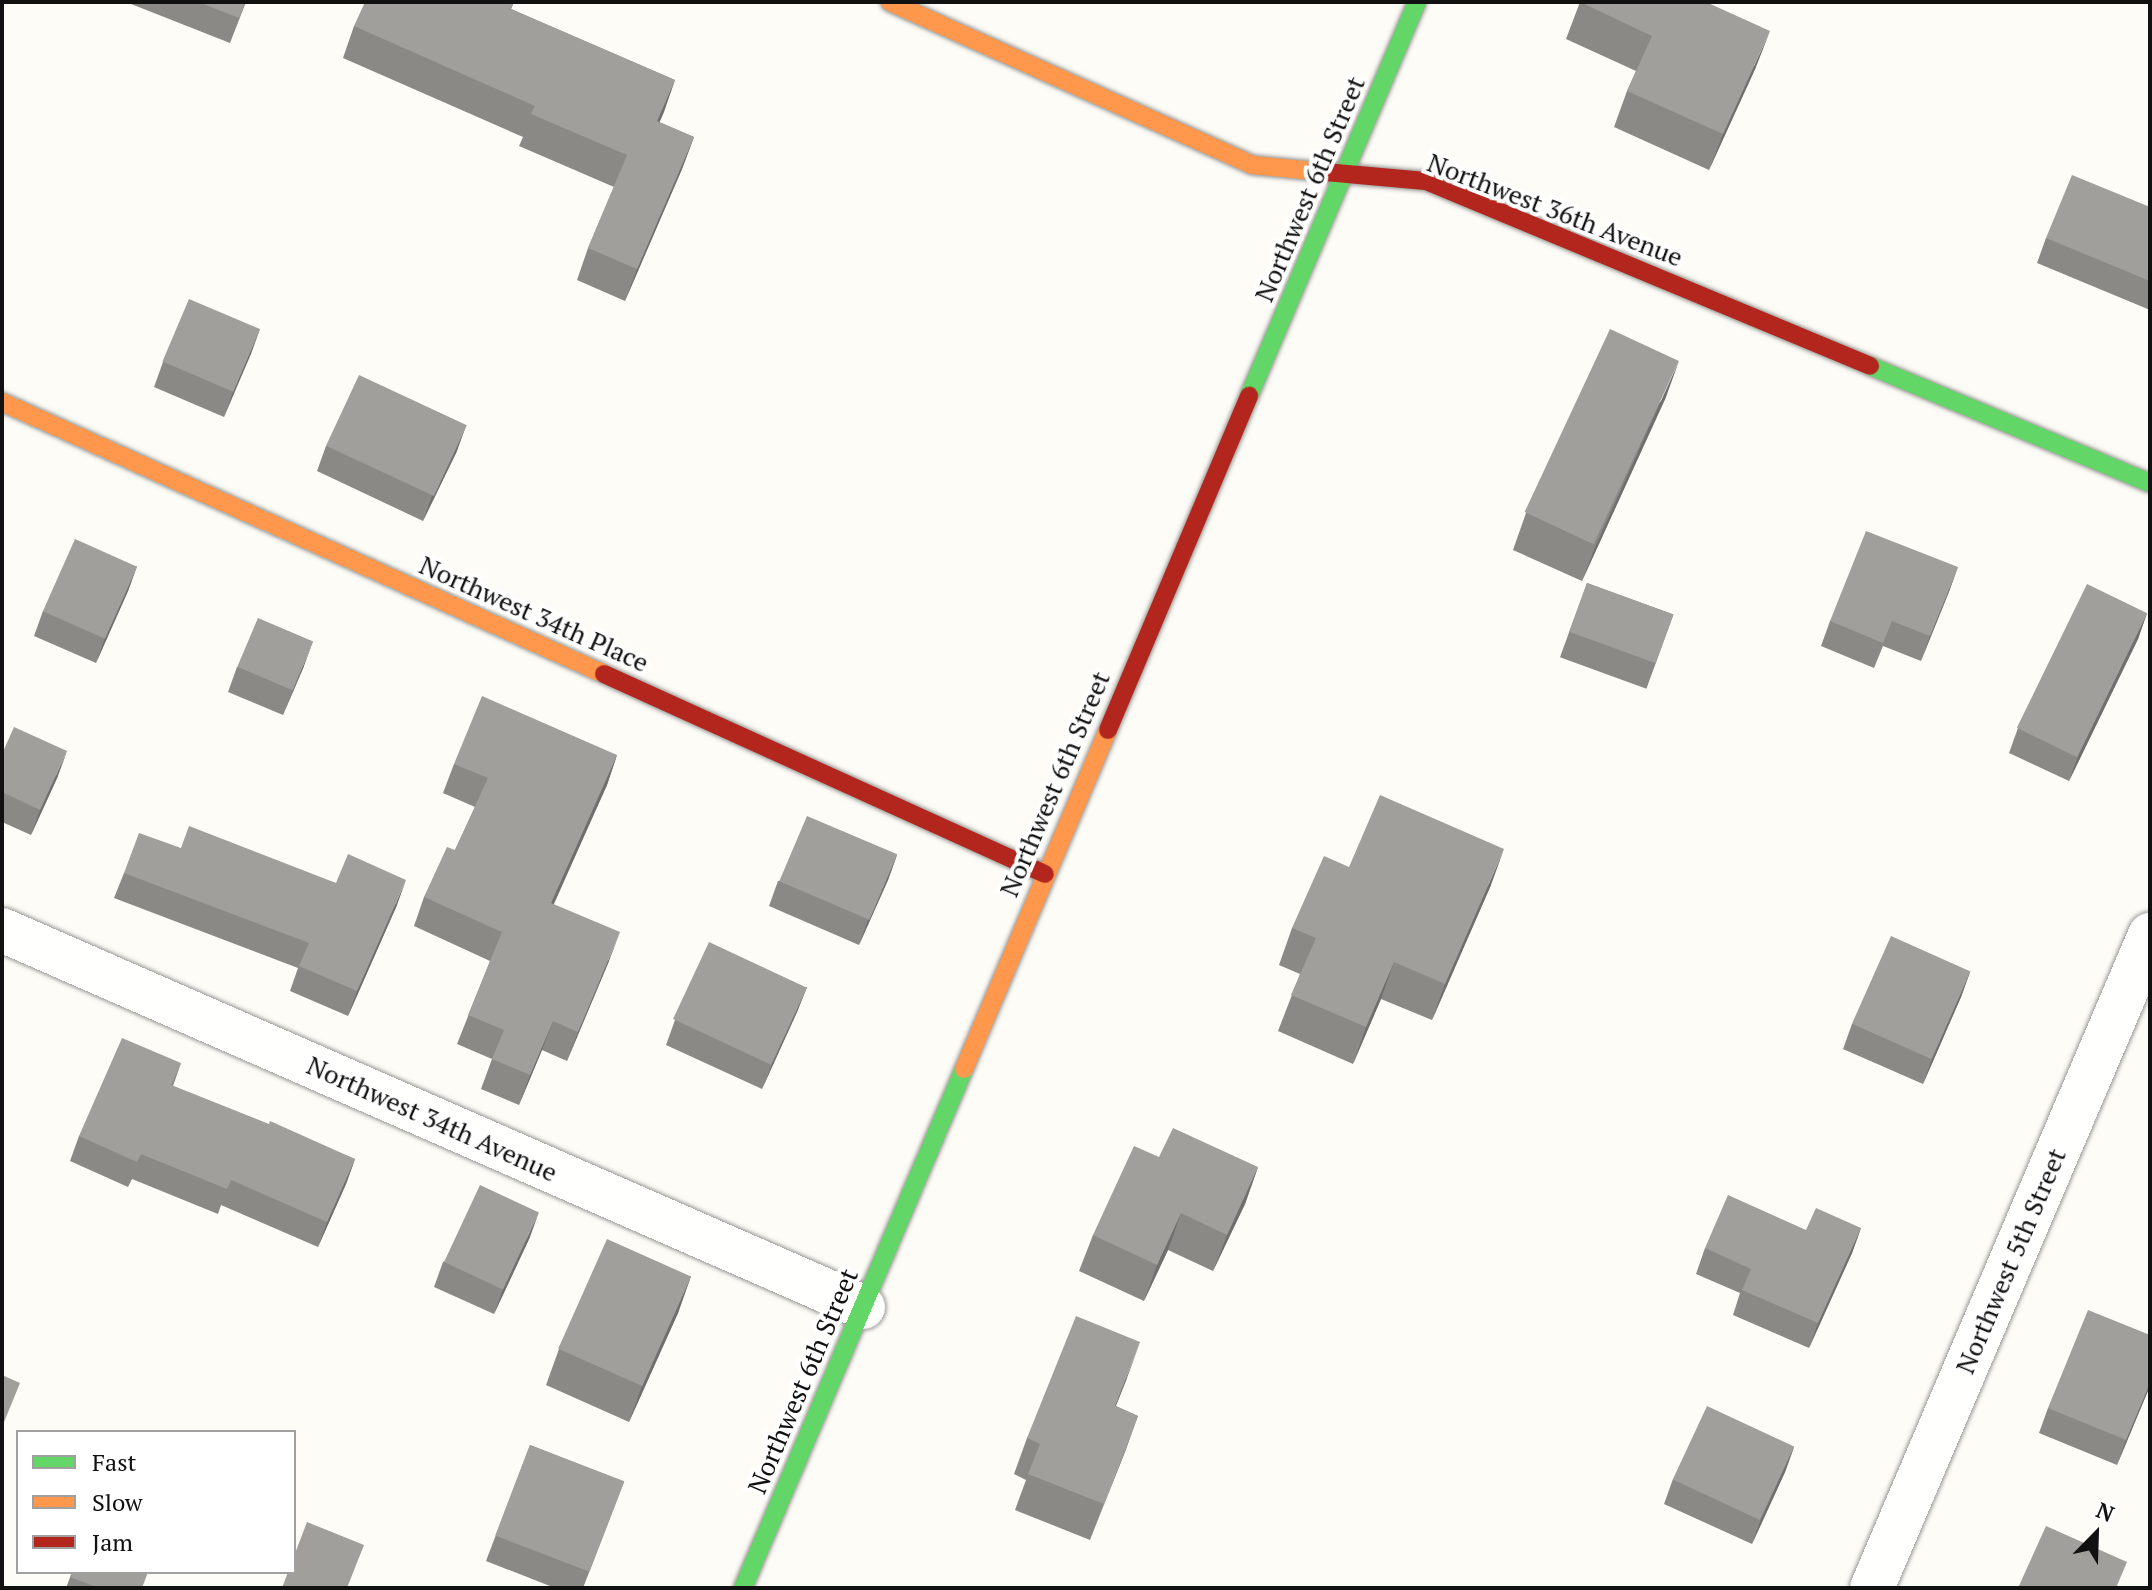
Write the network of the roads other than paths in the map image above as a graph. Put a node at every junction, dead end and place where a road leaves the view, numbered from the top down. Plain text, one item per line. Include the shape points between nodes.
1 (890, 2) edge
2 (1417, 2) edge
3 (1344, 175) junction
4 (2, 402) edge
5 (2150, 483) edge
6 (1045, 874) junction
7 (2, 930) edge
8 (2150, 935) edge
9 (863, 1307) junction
10 (743, 1588) edge
11 (1872, 1588) edge

1 - 3 street, Northwest 36th Avenue via 1252,165
2 - 3 street, Northwest 6th Street
3 - 5 street, Northwest 36th Avenue via 1426,181
3 - 6 street, Northwest 6th Street
4 - 6 street, Northwest 34th Place
6 - 9 street, Northwest 6th Street
7 - 9 street, Northwest 34th Avenue
8 - 11 street, Northwest 5th Street
9 - 10 street, Northwest 6th Street

